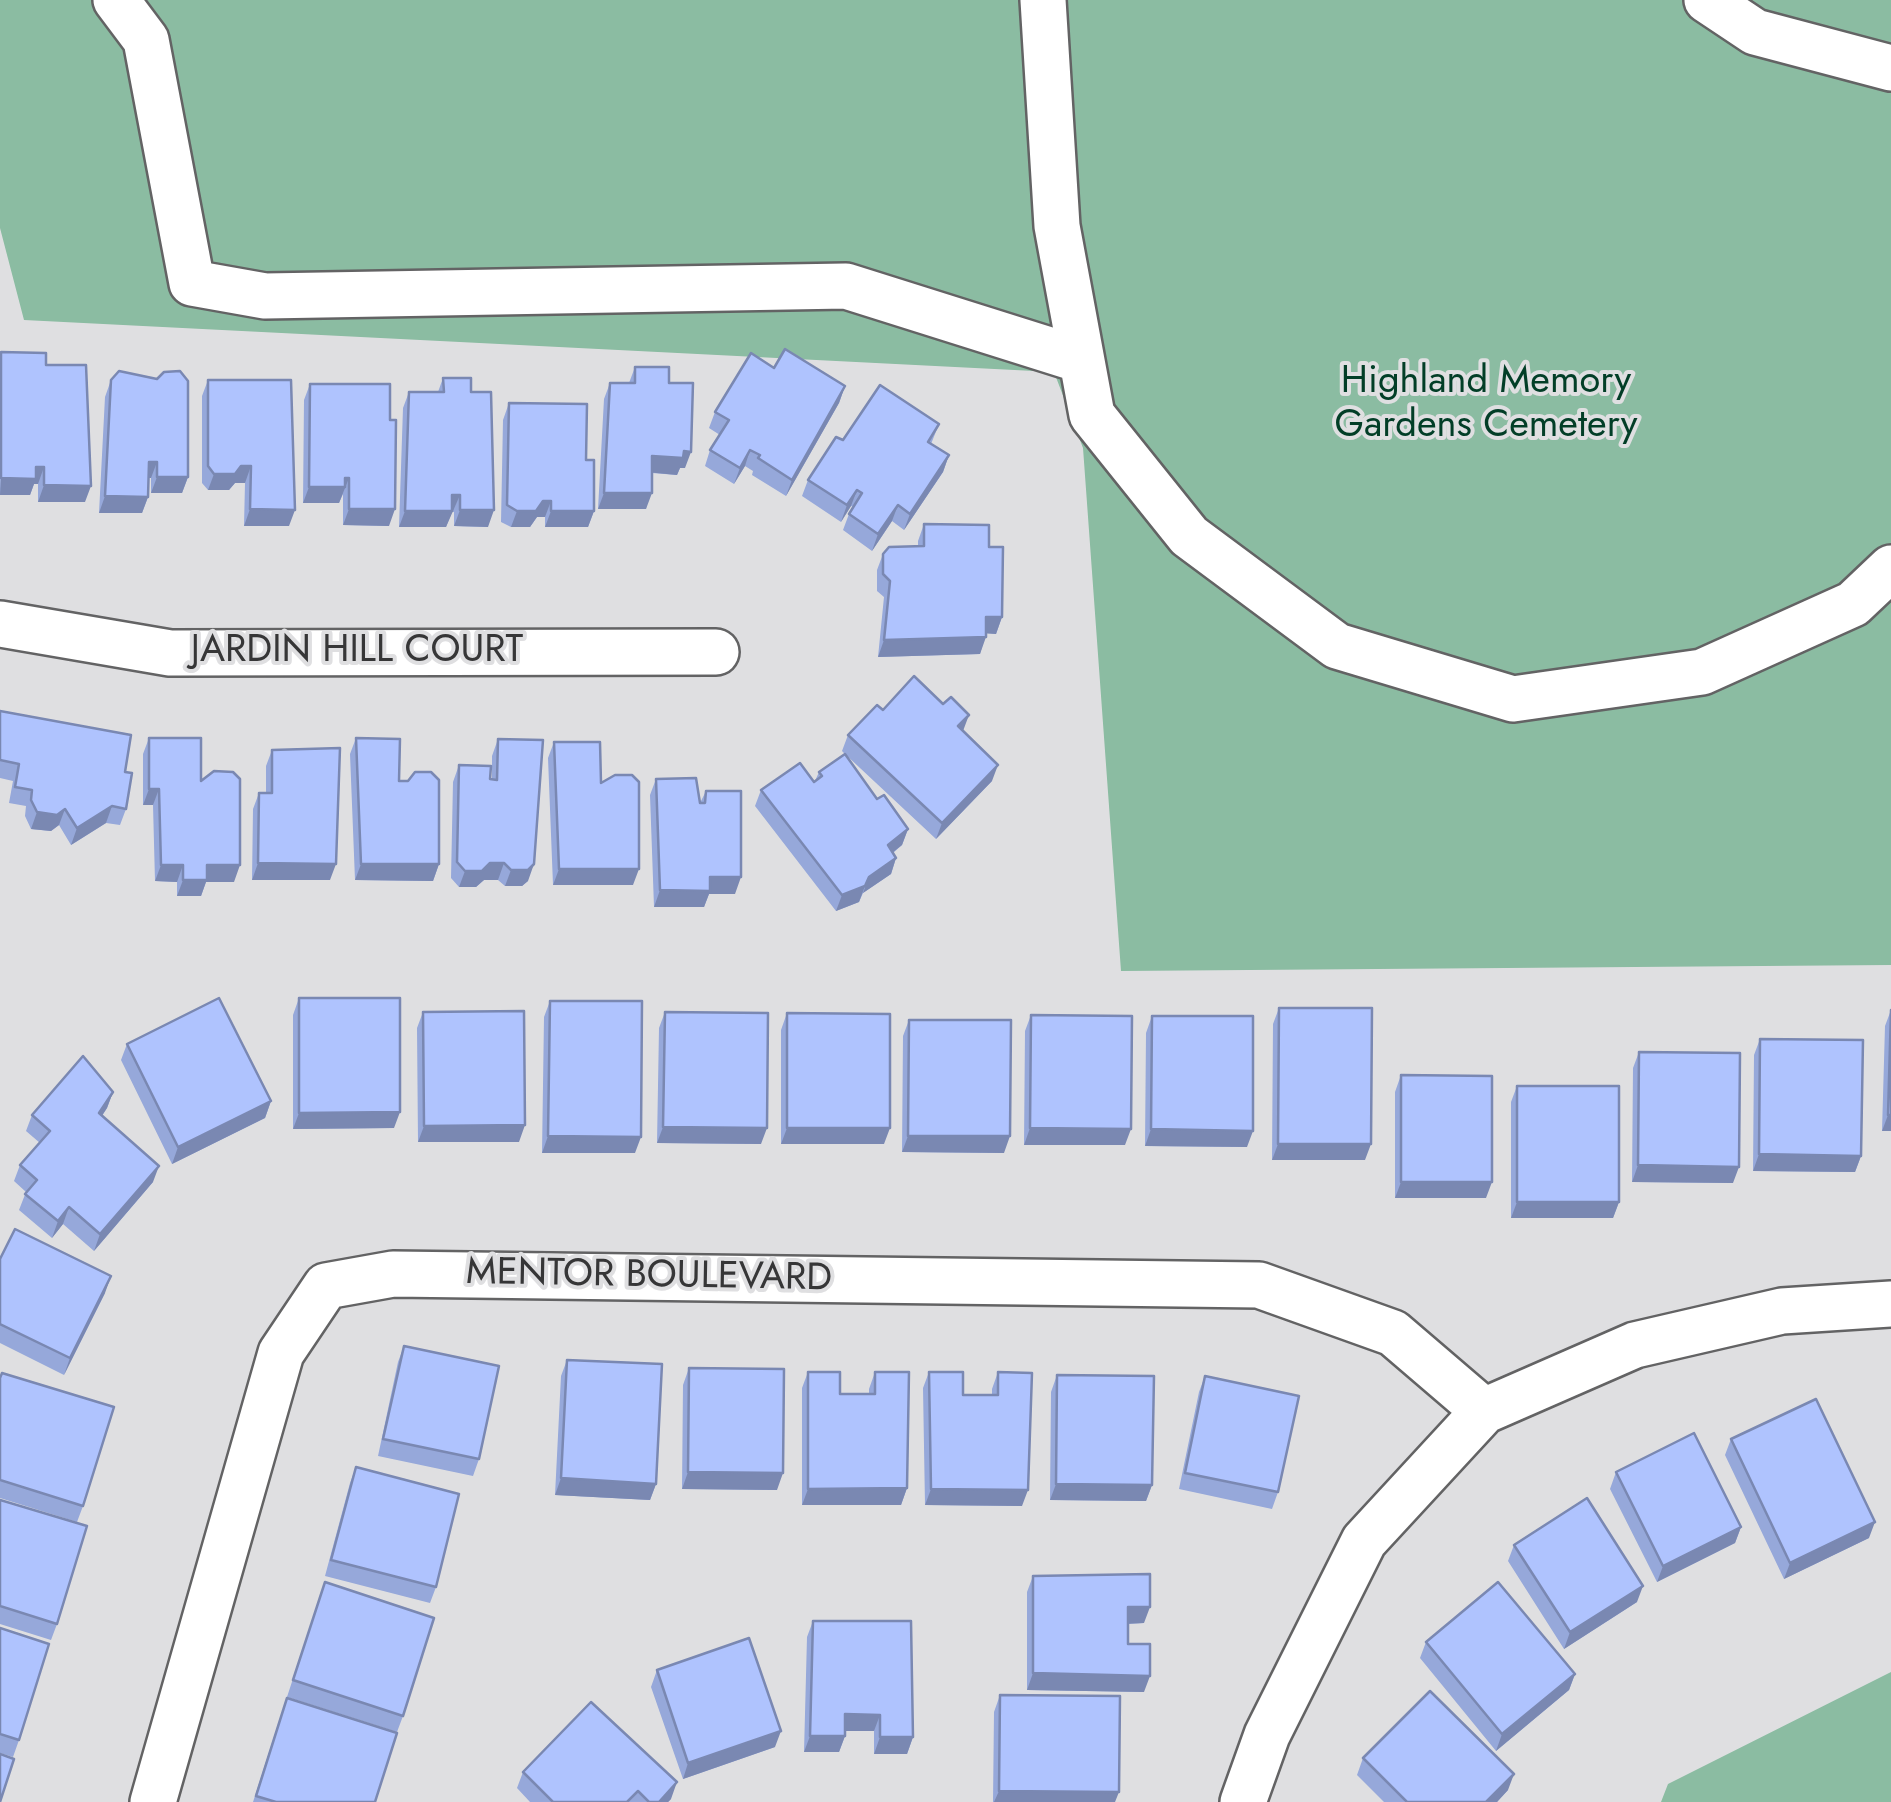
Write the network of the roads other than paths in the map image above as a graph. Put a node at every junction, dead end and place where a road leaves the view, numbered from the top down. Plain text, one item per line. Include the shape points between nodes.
1 (116, 0) edge
2 (1044, 0) edge
3 (1707, 0) edge
4 (1891, 68) edge
5 (1081, 360) junction
6 (1891, 568) edge
7 (0, 624) edge
8 (716, 652) dead end
9 (1891, 1304) edge
10 (1484, 1411) junction
11 (153, 1802) edge
12 (1243, 1802) edge

1 - 5 street via 146,40 192,283 266,296 846,286
2 - 5 street via 1057,226
3 - 4 street via 1754,32
5 - 6 street via 1092,415 1190,536 1337,646 1514,699 1702,672 1854,604
7 - 8 street, JARDIN HILL COURT via 170,652
9 - 10 street via 1782,1310 1636,1346
10 - 11 street, MENTOR BOULEVARD via 1393,1334 1259,1285 393,1274 326,1286 281,1353
10 - 12 street via 1364,1541 1267,1736

